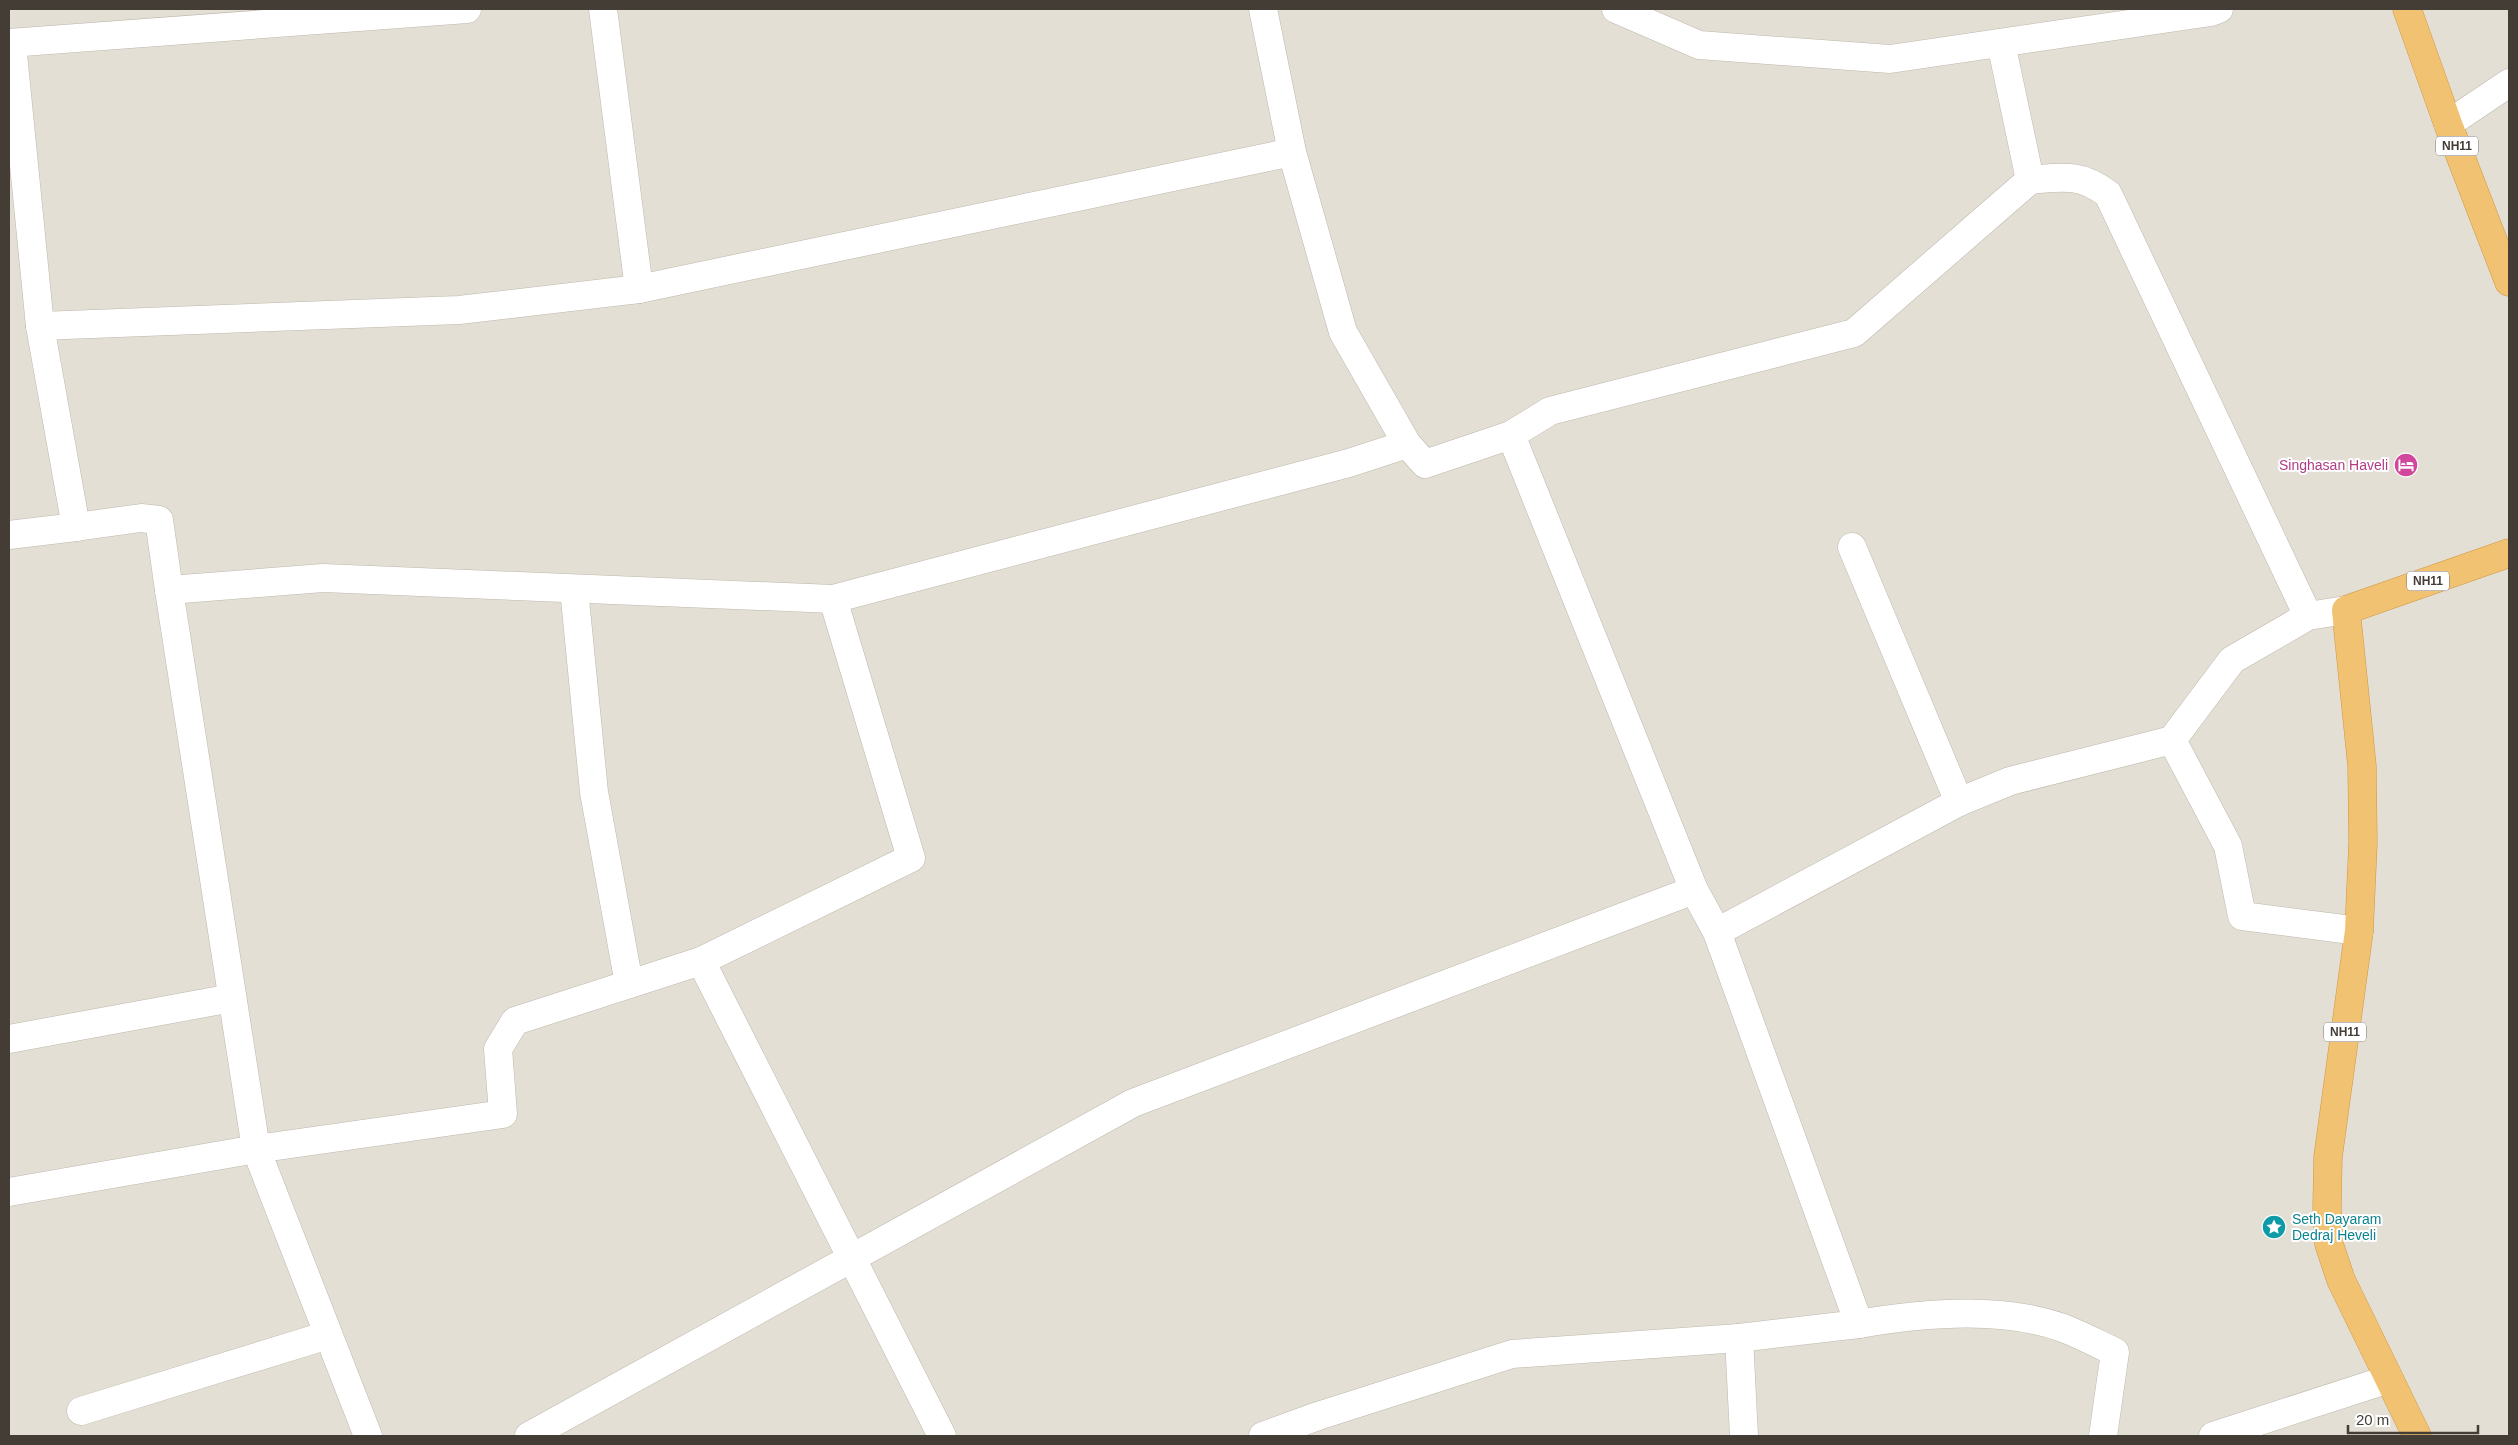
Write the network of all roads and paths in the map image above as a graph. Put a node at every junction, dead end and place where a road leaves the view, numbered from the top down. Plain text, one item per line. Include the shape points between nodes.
1 (467, 9) edge
2 (603, 9) edge
3 (1263, 9) edge
4 (1616, 9) edge
5 (2219, 9) edge
6 (2407, 9) edge
7 (2001, 43) junction
8 (10, 44) edge
9 (2509, 82) edge
10 (2448, 124) junction
11 (1292, 152) junction
12 (2030, 180) junction
13 (2509, 282) edge
14 (639, 289) junction
15 (40, 326) junction
16 (1511, 435) junction
17 (1407, 444) junction
18 (76, 527) junction
19 (9, 535) edge
20 (1852, 547) dead end
21 (2509, 553) edge
22 (574, 589) junction
23 (169, 590) junction
24 (832, 600) junction
25 (2346, 610) junction
26 (2308, 616) junction
27 (2172, 740) junction
28 (1959, 802) junction
29 (1694, 890) junction
30 (2359, 930) junction
31 (1717, 932) junction
32 (701, 960) junction
33 (629, 984) junction
34 (232, 998) junction
35 (9, 1039) edge
36 (256, 1149) junction
37 (9, 1192) edge
38 (853, 1258) junction
39 (1859, 1324) junction
40 (328, 1335) junction
41 (1739, 1338) junction
42 (2389, 1379) junction
43 (81, 1411) dead end
44 (368, 1436) edge
45 (529, 1436) edge
46 (942, 1436) edge
47 (1263, 1436) edge
48 (1744, 1436) edge
49 (2103, 1436) edge
50 (2213, 1436) edge
51 (2417, 1436) edge

1 - 8 street
2 - 14 street
3 - 11 street
4 - 7 street via 1699,45 1890,59
5 - 7 street
6 - 10 highway, NH11
7 - 12 street
8 - 15 street
9 - 10 street
10 - 13 highway, NH11
11 - 14 street
11 - 17 street via 1343,332
12 - 16 street via 1854,333 1550,411
12 - 26 street via 2070,176 2094,184 2108,194
14 - 15 street via 459,310
15 - 18 street
16 - 17 street via 1425,464
16 - 29 street
17 - 24 street via 1349,463
18 - 19 street
18 - 23 street via 142,518 159,520
20 - 28 street
21 - 25 highway, NH11
22 - 23 street via 324,578
22 - 24 street
22 - 33 street via 594,792
23 - 34 street
24 - 32 street via 911,858
25 - 26 street
25 - 30 highway, NH11 via 2362,766
26 - 27 street via 2232,660
27 - 28 street via 2010,781
27 - 30 street via 2228,846 2242,916
28 - 31 street
29 - 31 street
29 - 38 street via 1133,1103
30 - 42 highway, NH11 via 2328,1157 2329,1244 2341,1280
31 - 39 street
32 - 33 street
32 - 38 street
33 - 36 street via 515,1021 498,1049 502,1114
34 - 35 street
34 - 36 street
36 - 37 street
36 - 40 street
38 - 45 street
38 - 46 street
39 - 41 street
39 - 49 street via 1907,1316 1998,1314 2062,1328 2116,1352
40 - 43 street
40 - 44 street
41 - 47 street via 1512,1354
41 - 48 street
42 - 50 street
42 - 51 highway, NH11

